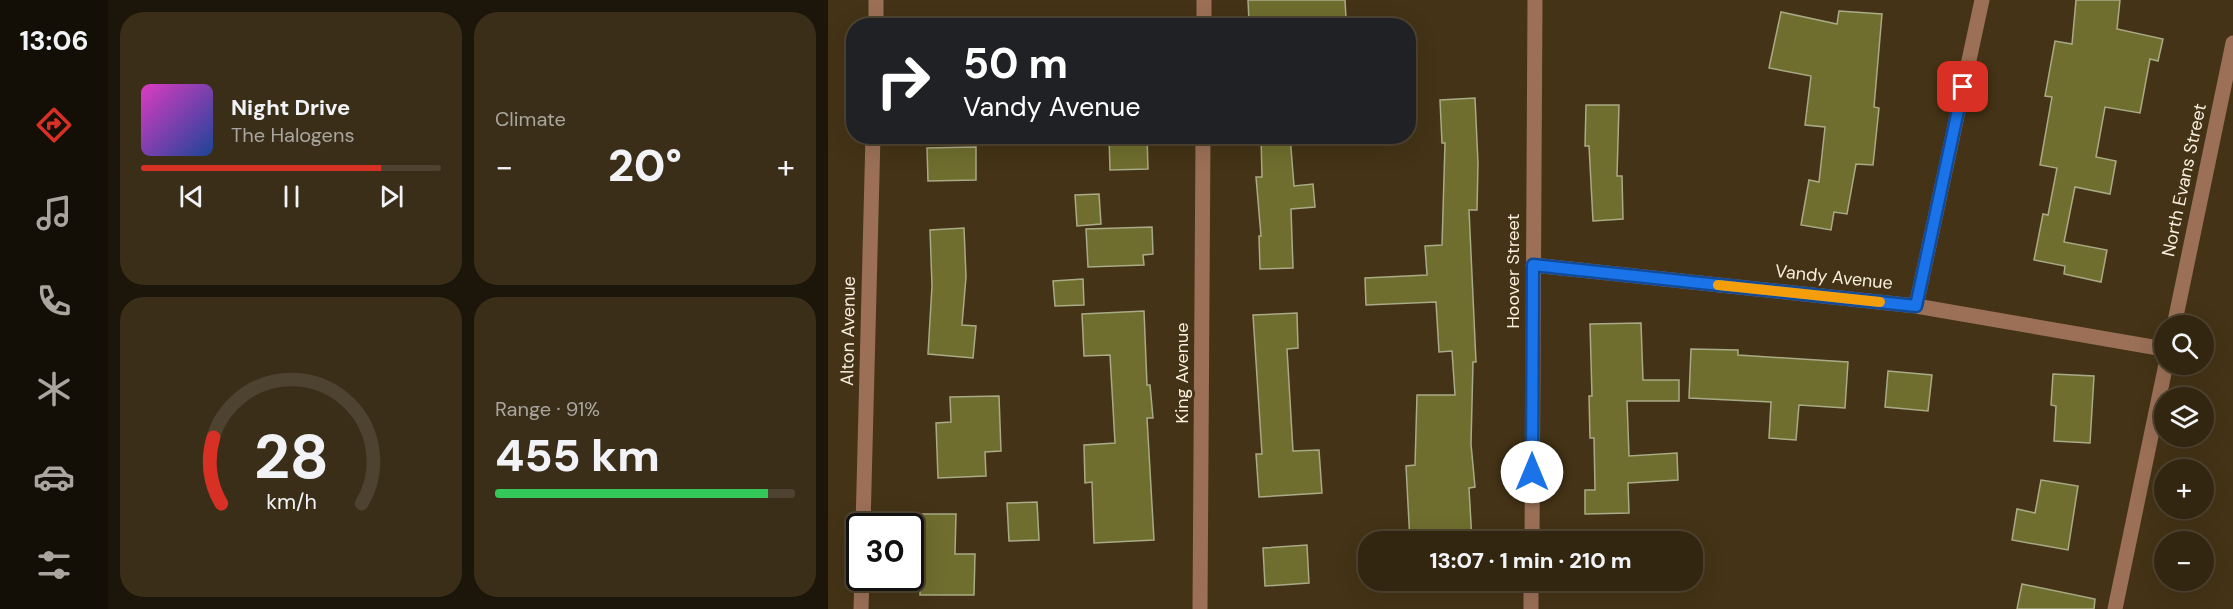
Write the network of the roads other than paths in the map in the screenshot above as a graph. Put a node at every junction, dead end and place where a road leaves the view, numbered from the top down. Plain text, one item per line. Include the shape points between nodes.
1 (876, 0) edge
2 (1204, 0) edge
3 (1535, 0) edge
4 (1982, 0) edge
5 (876, 18) edge
6 (1204, 18) edge
7 (2233, 43) edge
8 (873, 144) edge
9 (1203, 144) edge
10 (1533, 265) junction
11 (1916, 306) junction
12 (2176, 315) edge
13 (2154, 347) edge
14 (2164, 375) edge
15 (863, 513) edge
16 (1532, 531) edge
17 (862, 591) edge
18 (1532, 591) edge
19 (861, 609) edge
20 (1200, 609) edge
21 (1531, 609) edge
22 (2115, 609) edge

1 - 5 street
2 - 6 street
3 - 10 street, Hoover Street
4 - 11 street
7 - 12 street, North Evans Street
8 - 15 street, Alton Avenue
9 - 20 street, King Avenue
10 - 11 street, Vandy Avenue
10 - 16 street, Hoover Street
11 - 13 street, Vandy Avenue
14 - 22 street
17 - 19 street
18 - 21 street

